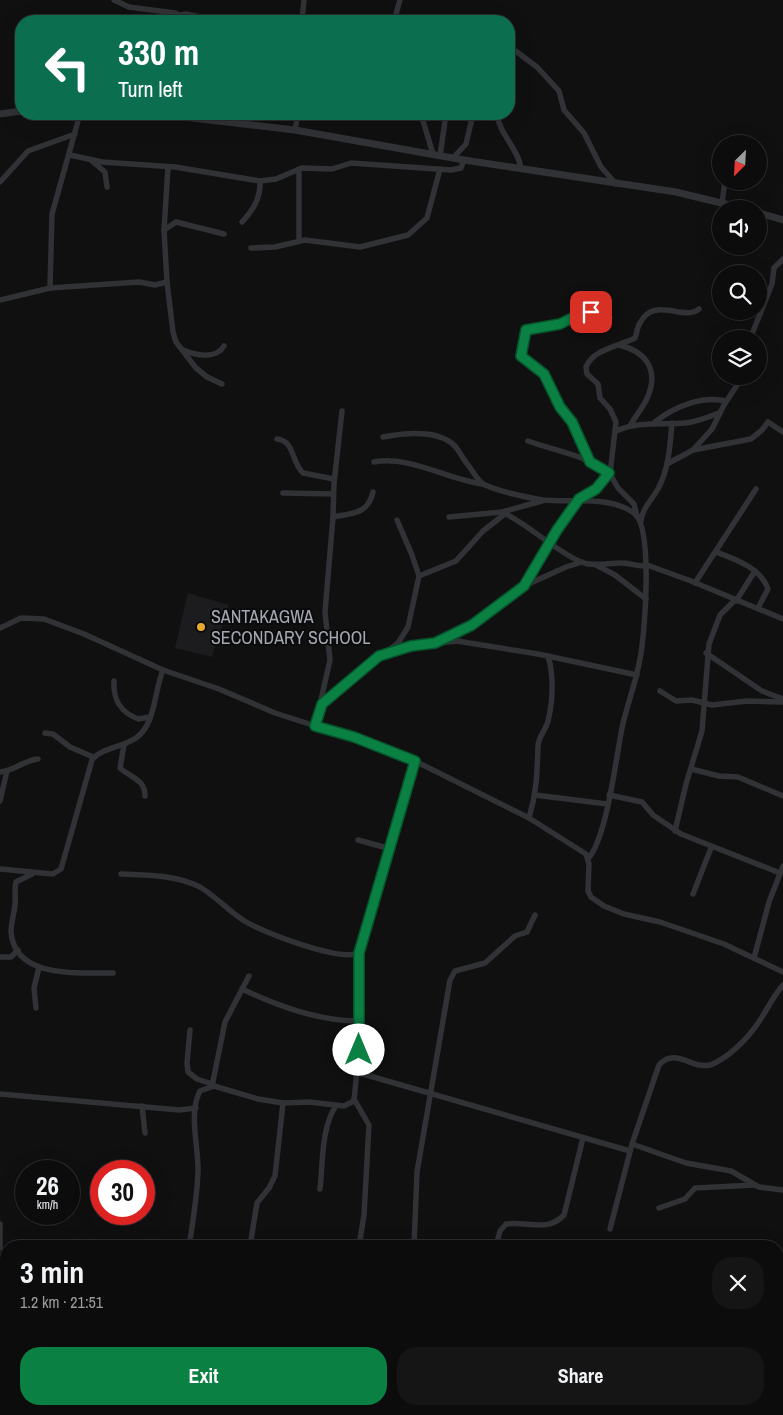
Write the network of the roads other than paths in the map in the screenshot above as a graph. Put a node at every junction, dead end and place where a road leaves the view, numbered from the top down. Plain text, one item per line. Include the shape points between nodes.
1 (114, 0) edge
2 (304, 0) edge
3 (400, 0) edge
4 (126, 3) edge
5 (175, 15) edge
6 (303, 15) edge
7 (396, 15) edge
8 (515, 50) edge
9 (15, 112) edge
10 (0, 114) edge
11 (78, 120) edge
12 (212, 120) edge
13 (297, 120) edge
14 (423, 120) edge
15 (445, 120) edge
16 (472, 120) edge
17 (500, 120) edge
18 (295, 130) junction
19 (75, 134) junction
20 (70, 155) junction
21 (436, 155) junction
22 (453, 158) junction
23 (90, 160) junction
24 (464, 160) junction
25 (168, 166) junction
26 (299, 168) junction
27 (521, 168) junction
28 (440, 169) junction
29 (260, 181) junction
30 (0, 182) edge
31 (616, 184) junction
32 (107, 187) dead end
33 (713, 200) edge
34 (767, 215) edge
35 (783, 220) edge
36 (242, 222) dead end
37 (164, 230) junction
38 (224, 234) dead end
39 (299, 241) junction
40 (251, 248) dead end
41 (783, 259) edge
42 (167, 282) junction
43 (50, 288) junction
44 (0, 300) edge
45 (699, 309) dead end
46 (610, 318) dead end
47 (754, 330) edge
48 (618, 345) junction
49 (224, 346) dead end
50 (181, 349) junction
51 (222, 384) dead end
52 (737, 385) edge
53 (726, 401) junction
54 (342, 411) dead end
55 (719, 413) junction
56 (655, 422) junction
57 (672, 423) junction
58 (630, 426) junction
59 (616, 431) junction
60 (783, 432) edge
61 (383, 437) dead end
62 (278, 439) dead end
63 (528, 441) dead end
64 (693, 450) junction
65 (374, 462) dead end
66 (590, 462) junction
67 (666, 464) junction
68 (609, 473) junction
69 (334, 479) junction
70 (484, 484) junction
71 (756, 489) dead end
72 (374, 492) dead end
73 (284, 493) dead end
74 (333, 494) junction
75 (579, 499) junction
76 (544, 500) junction
77 (504, 512) junction
78 (637, 516) junction
79 (334, 517) junction
80 (449, 517) dead end
81 (397, 520) dead end
82 (641, 523) junction
83 (549, 542) junction
84 (716, 552) junction
85 (582, 562) junction
86 (595, 565) junction
87 (647, 566) junction
88 (755, 571) junction
89 (419, 576) junction
90 (695, 583) junction
91 (524, 586) junction
92 (646, 599) junction
93 (735, 601) junction
94 (758, 608) junction
95 (783, 619) edge
96 (0, 628) edge
97 (435, 643) junction
98 (706, 653) junction
99 (379, 656) junction
100 (548, 656) junction
101 (163, 670) junction
102 (637, 675) junction
103 (114, 681) dead end
104 (660, 691) dead end
105 (783, 701) edge
106 (705, 703) junction
107 (322, 704) junction
108 (150, 717) junction
109 (315, 726) junction
110 (45, 733) dead end
111 (124, 745) junction
112 (93, 757) junction
113 (38, 759) dead end
114 (415, 761) junction
115 (691, 769) junction
116 (8, 771) junction
117 (0, 772) edge
118 (535, 795) junction
119 (609, 795) junction
120 (145, 796) dead end
121 (783, 796) edge
122 (0, 802) edge
123 (607, 804) junction
124 (529, 818) junction
125 (675, 831) junction
126 (358, 840) dead end
127 (711, 848) junction
128 (391, 850) junction
129 (588, 858) junction
130 (783, 866) edge
131 (0, 868) edge
132 (35, 872) junction
133 (780, 873) junction
134 (121, 874) dead end
135 (693, 894) dead end
136 (535, 915) dead end
137 (18, 950) junction
138 (359, 953) junction
139 (0, 956) edge
140 (754, 958) junction
141 (39, 967) junction
142 (783, 972) edge
143 (113, 973) dead end
144 (249, 976) dead end
145 (783, 985) edge
146 (242, 989) junction
147 (36, 1008) dead end
148 (359, 1021) junction
149 (190, 1030) dead end
150 (356, 1072) junction
151 (212, 1085) junction
152 (0, 1094) edge
153 (429, 1095) junction
154 (354, 1100) junction
155 (283, 1103) junction
156 (142, 1106) junction
157 (336, 1106) junction
158 (196, 1108) junction
159 (145, 1133) dead end
160 (584, 1138) junction
161 (631, 1147) junction
162 (755, 1185) junction
163 (320, 1190) dead end
164 (783, 1190) edge
165 (659, 1208) dead end
166 (0, 1224) edge
167 (610, 1229) dead end
168 (190, 1240) edge
169 (251, 1240) edge
170 (360, 1240) edge
171 (414, 1240) edge
172 (498, 1240) edge
173 (0, 1248) edge

1 - 4 street
2 - 6 street
3 - 7 street
4 - 5 street via 166,10
8 - 31 street via 537,67 559,91 564,110 584,133 602,167
9 - 10 street
11 - 19 street
12 - 18 street
13 - 18 street
14 - 21 street
15 - 21 street
16 - 22 street via 466,144
17 - 27 street
18 - 21 street
19 - 20 street
19 - 30 street via 28,151
20 - 23 street
20 - 43 street via 52,214
21 - 22 street
22 - 24 street
23 - 25 street
23 - 32 street via 104,172
24 - 27 street
24 - 28 street via 460,168
25 - 29 street
25 - 37 street
26 - 28 street via 332,169 358,162
26 - 29 street via 276,179
26 - 39 street
27 - 31 street
28 - 39 street via 427,218 408,235 360,247
29 - 36 street via 256,204
31 - 33 street
34 - 35 street
37 - 38 street via 176,222
37 - 42 street
39 - 40 street
41 - 47 street via 774,268 772,284
42 - 43 street
42 - 50 street via 173,332
43 - 44 street
45 - 48 street via 691,314 666,309 653,311 639,323 635,338
46 - 66 street via 584,312 560,324 527,329 521,356 544,374 560,407 572,422
48 - 58 street via 642,354 650,368 648,396
48 - 59 street via 590,360 585,370 598,384 600,398 614,416
49 - 50 street via 216,353 202,355
50 - 51 street via 202,374
52 - 53 street
53 - 55 street
53 - 56 street via 707,399 675,410
54 - 69 street
55 - 57 street via 687,423
55 - 64 street via 712,429
56 - 57 street
56 - 58 street
57 - 67 street
58 - 59 street
59 - 68 street
60 - 64 street via 768,422 751,439
61 - 70 street via 417,432 447,441 454,445
62 - 69 street via 290,445 303,473
63 - 66 street
64 - 67 street
65 - 70 street via 393,461 427,467 444,475
66 - 68 street
67 - 82 street
68 - 75 street via 596,489
68 - 78 street via 634,504
69 - 74 street
70 - 76 street
71 - 84 street
72 - 79 street via 366,508
73 - 74 street
74 - 79 street
75 - 76 street
75 - 78 street via 623,508
75 - 83 street
76 - 77 street
77 - 80 street
77 - 83 street
77 - 89 street via 456,561
78 - 82 street
79 - 107 street via 326,612 330,660
81 - 89 street
82 - 87 street
83 - 85 street
83 - 91 street
84 - 88 street
84 - 90 street
85 - 86 street
85 - 91 street
86 - 87 street
86 - 92 street via 616,575
87 - 90 street
87 - 92 street
88 - 93 street
88 - 94 street via 768,589
89 - 99 street via 408,627 398,643
90 - 93 street
91 - 97 street via 472,625
92 - 102 street
93 - 94 street
93 - 98 street via 720,615
94 - 95 street
96 - 101 street via 21,618 44,619
97 - 99 street via 411,646
97 - 100 street via 457,641
98 - 105 street via 762,691
98 - 106 street
99 - 107 street
100 - 102 street
100 - 118 street via 552,689 548,721 537,744
101 - 108 street
101 - 109 street
102 - 119 street via 624,718
103 - 108 street via 116,700 122,709 138,719
104 - 106 street via 676,701
105 - 106 street
106 - 115 street via 702,731
107 - 109 street
108 - 111 street via 142,733
109 - 114 street via 354,737
110 - 112 street via 53,734
111 - 112 street
111 - 120 street via 120,768 140,782
112 - 132 street via 61,869 53,874
113 - 116 street via 27,760
114 - 124 street
114 - 128 street
115 - 121 street via 738,777
115 - 125 street
116 - 117 street
116 - 122 street
118 - 123 street
118 - 124 street
119 - 123 street
119 - 125 street via 642,802 653,815
123 - 129 street via 600,835
124 - 129 street
125 - 127 street
126 - 128 street
127 - 133 street via 735,854
127 - 135 street
128 - 138 street
129 - 140 street via 588,891 596,901 624,914 660,922 724,944
130 - 133 street
131 - 132 street
132 - 137 street via 16,882 11,930
133 - 140 street
134 - 138 street via 155,875 181,881 200,888 245,922 287,940 345,955
136 - 153 street via 527,932 515,936 485,963 452,974
137 - 139 street via 11,957
137 - 141 street
138 - 148 street
140 - 142 street
141 - 143 street
141 - 147 street via 34,988
144 - 146 street
145 - 161 street via 754,1028 716,1063 701,1066 676,1057 662,1061 652,1080
146 - 148 street via 294,1010 344,1021
146 - 151 street via 223,1028
148 - 150 street
149 - 151 street via 188,1072
150 - 153 street
150 - 154 street
151 - 155 street
151 - 158 street via 200,1091
152 - 156 street
153 - 160 street
153 - 171 street via 417,1172
154 - 157 street via 348,1105
154 - 170 street via 369,1125
155 - 157 street
155 - 169 street via 275,1176 257,1203
156 - 158 street via 179,1110
156 - 159 street
157 - 163 street via 326,1133
158 - 168 street via 194,1146 198,1170
160 - 161 street
160 - 172 street via 564,1215 545,1226 506,1224
161 - 162 street via 686,1163 727,1169
161 - 167 street
162 - 164 street
162 - 165 street via 697,1188 691,1190 685,1199
166 - 173 street

